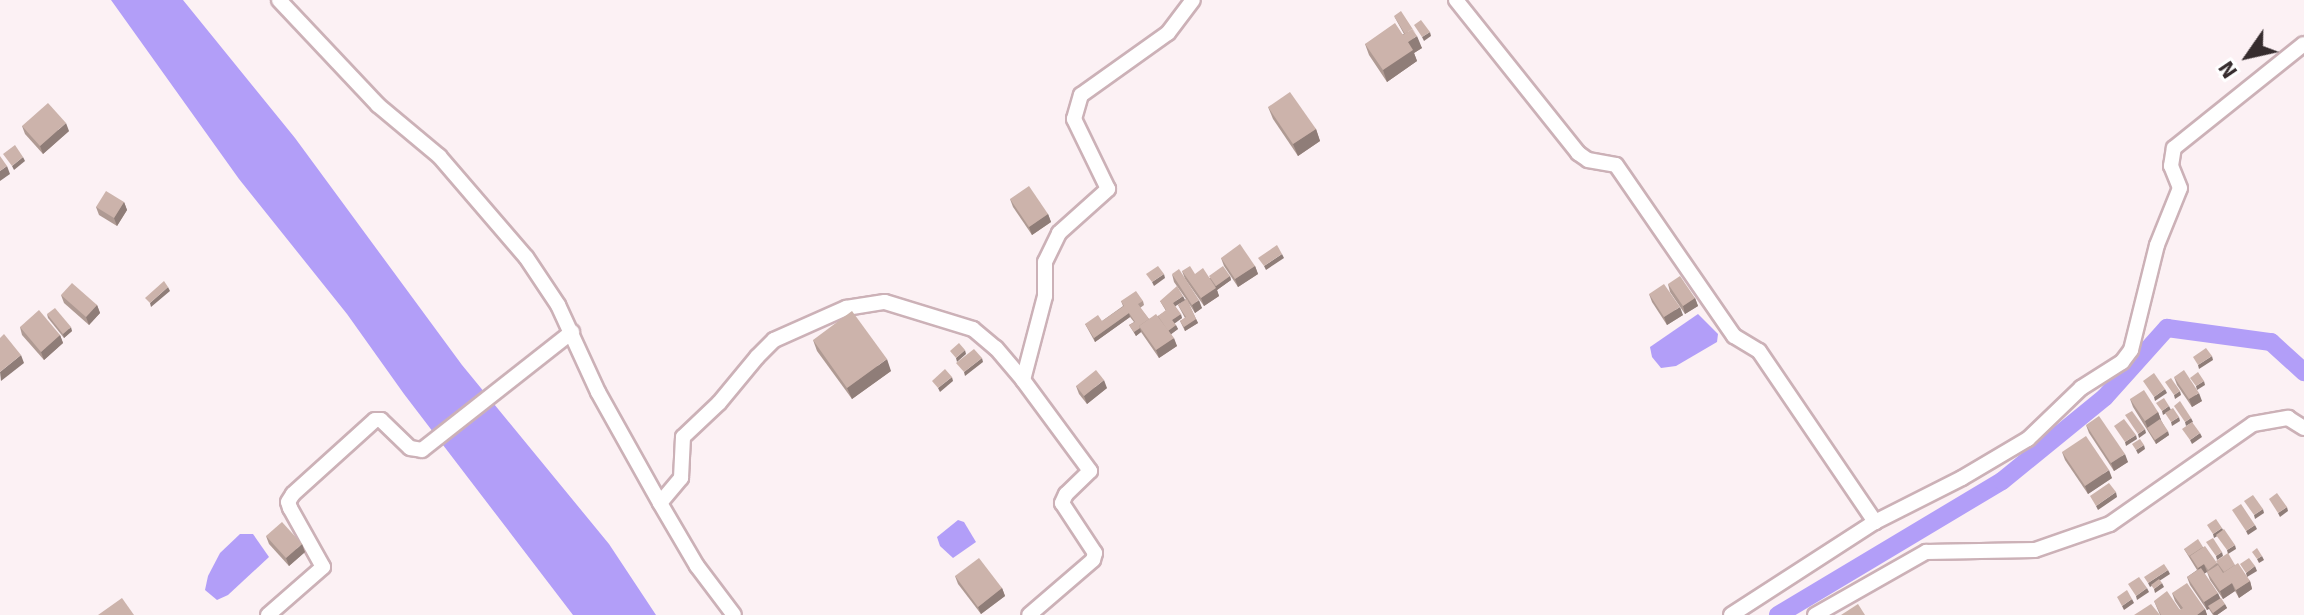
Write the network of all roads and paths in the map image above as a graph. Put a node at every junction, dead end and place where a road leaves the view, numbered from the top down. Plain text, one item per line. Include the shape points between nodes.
1 (279, 0) edge
2 (1193, 0) edge
3 (1456, 0) edge
4 (2304, 44) edge
5 (572, 332) junction
6 (1023, 380) junction
7 (2304, 428) edge
8 (660, 503) junction
9 (1875, 522) junction
10 (268, 615) edge
11 (734, 615) edge
12 (1029, 615) edge
13 (1731, 615) edge
14 (1815, 615) edge

1 - 5 street via 372,99 456,174 526,257
2 - 6 street via 1168,33 1081,95 1074,119 1108,189 1059,233 1045,262 1045,296
3 - 9 street via 1578,153 1616,165 1734,336 1759,351
4 - 9 street via 2174,148 2171,166 2180,188 2157,245 2131,350 2122,362 2081,388 2028,439
5 - 8 street via 598,392
5 - 10 street via 422,450 410,448 375,420 293,494 290,508 323,567
6 - 8 street via 973,329 885,302 846,308 774,340 757,357 683,437 681,478
6 - 12 street via 1090,471 1062,503 1095,553
7 - 14 street via 2288,418 2253,424 2110,524 2035,550 1926,552
8 - 11 street
9 - 13 street

